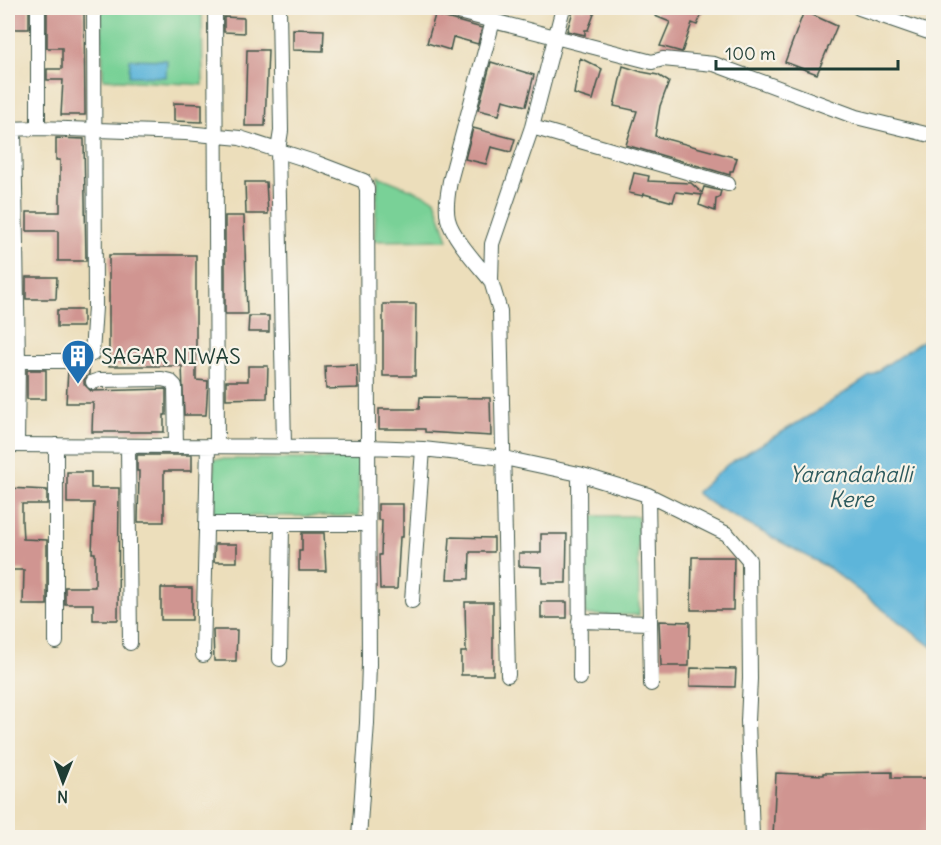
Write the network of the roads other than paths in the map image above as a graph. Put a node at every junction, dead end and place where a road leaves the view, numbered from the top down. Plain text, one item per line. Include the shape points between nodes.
1 (38, 8) edge
2 (94, 8) edge
3 (215, 8) edge
4 (279, 8) edge
5 (443, 8) edge
6 (563, 8) edge
7 (859, 8) edge
8 (883, 12) edge
9 (494, 21) junction
10 (933, 34) edge
11 (555, 38) junction
12 (532, 127) junction
13 (38, 128) junction
14 (11, 129) edge
15 (94, 130) junction
16 (215, 136) junction
17 (933, 136) edge
18 (278, 150) junction
19 (728, 184) dead end
20 (491, 281) junction
21 (18, 361) junction
22 (93, 382) dead end
23 (12, 445) edge
24 (56, 445) junction
25 (213, 445) junction
26 (284, 445) junction
27 (128, 446) junction
28 (176, 446) junction
29 (368, 447) junction
30 (423, 449) junction
31 (504, 458) junction
32 (579, 474) junction
33 (648, 495) junction
34 (206, 524) junction
35 (282, 524) junction
36 (368, 524) junction
37 (412, 601) dead end
38 (579, 621) junction
39 (650, 623) junction
40 (56, 642) dead end
41 (130, 643) dead end
42 (203, 655) dead end
43 (280, 659) dead end
44 (508, 675) dead end
45 (580, 678) dead end
46 (651, 684) dead end
47 (358, 837) edge
48 (752, 837) edge

1 - 13 street
2 - 15 street
3 - 16 street
4 - 18 street
5 - 9 street
6 - 11 street
7 - 8 street
8 - 10 street
9 - 11 street
9 - 20 street via 446,207 448,221
11 - 12 street
11 - 17 street via 652,62 663,59 714,64 856,117
12 - 19 street
12 - 20 street via 492,244
13 - 14 street
13 - 15 street
14 - 21 street
15 - 16 street
15 - 21 street via 92,354 76,361
16 - 18 street via 240,138
16 - 25 street
18 - 26 street
18 - 29 street via 364,181 367,189
20 - 31 street via 500,311
21 - 23 street
22 - 28 street via 170,381 175,386
23 - 24 street
24 - 27 street
24 - 40 street
25 - 26 street
25 - 28 street
25 - 34 street
26 - 29 street
27 - 28 street
27 - 41 street
29 - 30 street
29 - 36 street
30 - 31 street
30 - 37 street
31 - 32 street
31 - 44 street
32 - 33 street
32 - 38 street
33 - 39 street
33 - 48 street via 727,534 749,560
34 - 35 street
34 - 42 street
35 - 36 street
35 - 43 street
36 - 47 street via 367,723
38 - 39 street
38 - 45 street
39 - 46 street

